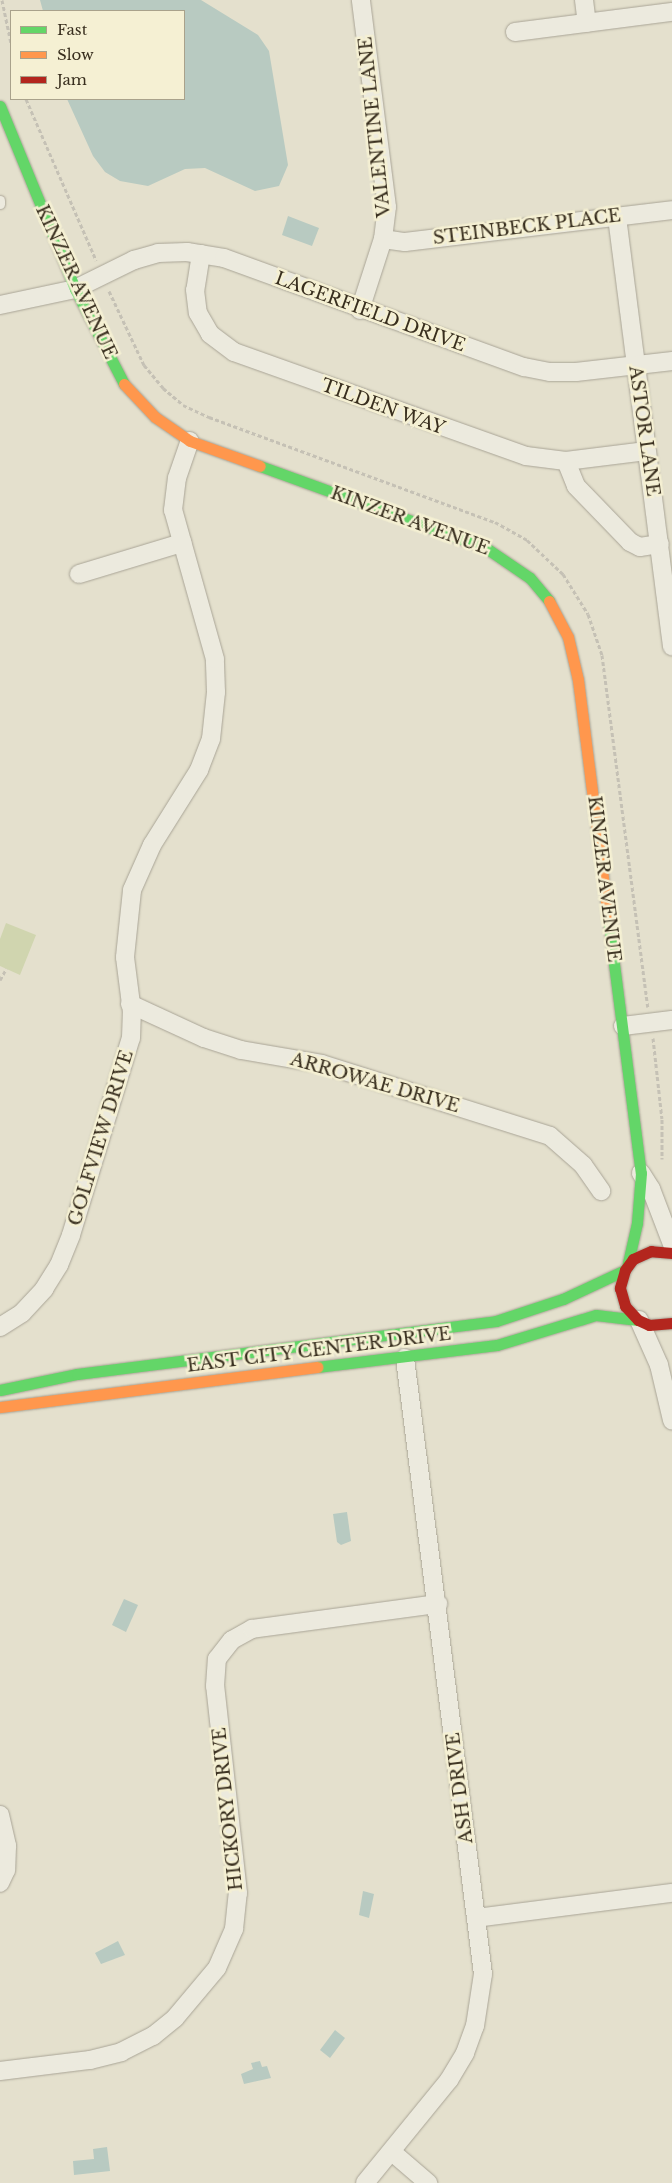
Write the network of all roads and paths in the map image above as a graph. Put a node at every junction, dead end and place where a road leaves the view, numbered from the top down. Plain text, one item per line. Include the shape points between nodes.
1 (2, 0) edge
2 (361, 0) edge
3 (584, 0) edge
4 (663, 8) edge
5 (587, 23) junction
6 (516, 32) dead end
7 (10, 38) edge
8 (26, 100) edge
9 (0, 106) edge
10 (672, 210) edge
11 (617, 217) junction
12 (383, 239) junction
13 (201, 254) junction
14 (102, 276) junction
15 (75, 289) junction
16 (0, 305) edge
17 (360, 310) junction
18 (672, 361) edge
19 (635, 365) junction
20 (190, 441) junction
21 (646, 451) junction
22 (566, 461) junction
23 (182, 543) junction
24 (660, 544) junction
25 (79, 574) dead end
26 (672, 646) edge
27 (6, 969) dead end
28 (0, 980) edge
29 (130, 1004) junction
30 (672, 1020) edge
31 (650, 1022) junction
32 (623, 1026) junction
33 (662, 1166) dead end
34 (641, 1174) junction
35 (600, 1191) dead end
36 (672, 1244) edge
37 (672, 1253) edge
38 (626, 1268) junction
39 (638, 1320) junction
40 (672, 1323) edge
41 (0, 1327) edge
42 (405, 1358) junction
43 (0, 1390) edge
44 (0, 1407) edge
45 (672, 1420) edge
46 (438, 1604) junction
47 (0, 1815) edge
48 (0, 1882) edge
49 (672, 1893) edge
50 (476, 1918) junction
51 (0, 2071) edge
52 (392, 2152) junction
53 (365, 2183) edge
54 (428, 2183) edge

1 - 7 path
2 - 12 street, VALENTINE LANE via 386,207
3 - 5 street
4 - 5 street
5 - 6 street
8 - 14 path
9 - 15 street, KINZER AVENUE
10 - 11 street, STEINBECK PLACE
11 - 12 street, STEINBECK PLACE via 405,242
11 - 19 street, ASTOR LANE
12 - 17 street, VALENTINE LANE
13 - 14 street, LAGERFIELD DRIVE via 158,253
13 - 17 street, LAGERFIELD DRIVE via 224,258
13 - 22 street, TILDEN WAY via 195,290 198,313 210,334 226,348 495,447 526,456
14 - 15 street, LAGERFIELD DRIVE
14 - 31 path via 144,365 183,405 209,418 503,525 538,549 571,586 594,628 604,664
15 - 16 street, LAGERFIELD DRIVE
15 - 20 street, KINZER AVENUE via 112,364 135,399
17 - 19 street, LAGERFIELD DRIVE via 524,367 550,372
18 - 19 street, LAGERFIELD DRIVE
19 - 21 street, ASTOR LANE
20 - 23 street, GOLFVIEW DRIVE via 173,501
20 - 32 street, KINZER AVENUE via 486,548 515,566 545,594 568,637 575,666
21 - 22 street, TILDEN WAY
21 - 24 street, ASTOR LANE
22 - 24 street via 576,486 630,542 640,547
23 - 25 street
23 - 29 street, GOLFVIEW DRIVE via 215,659 216,692 211,740 199,770 152,845 132,890 125,957
24 - 26 street, ASTOR LANE
27 - 28 path
29 - 35 street, ARROWAE DRIVE via 204,1038 232,1047 322,1064 550,1136 583,1165
29 - 41 street, GOLFVIEW DRIVE via 131,1038 125,1063 59,1265 22,1313
30 - 31 street
31 - 32 street
31 - 33 path via 662,1118
32 - 34 street, KINZER AVENUE
34 - 36 street, KINZER AVENUE via 651,1189
34 - 38 street, KINZER AVENUE via 636,1230
37 - 38 street, EAST CITY CENTER DRIVE via 651,1251 641,1254
38 - 39 street, KINZER AVENUE via 622,1297
38 - 43 street, EAST CITY CENTER DRIVE via 563,1299 496,1321 77,1374
39 - 40 street, EAST CITY CENTER DRIVE via 655,1325
39 - 42 street, EAST CITY CENTER DRIVE via 596,1315 497,1345
39 - 45 street via 659,1364
42 - 44 street, EAST CITY CENTER DRIVE
42 - 46 street, ASH DRIVE
46 - 50 street, ASH DRIVE
46 - 51 street, HICKORY DRIVE via 252,1629 232,1640 217,1659 215,1686 238,1893 234,1929 217,1968 175,2018 153,2036 121,2052 90,2060
47 - 48 street via 7,1846 6,1870
49 - 50 street
50 - 52 street, ASH DRIVE via 481,1998 468,2044 449,2080
52 - 53 street, ASH DRIVE
52 - 54 street

